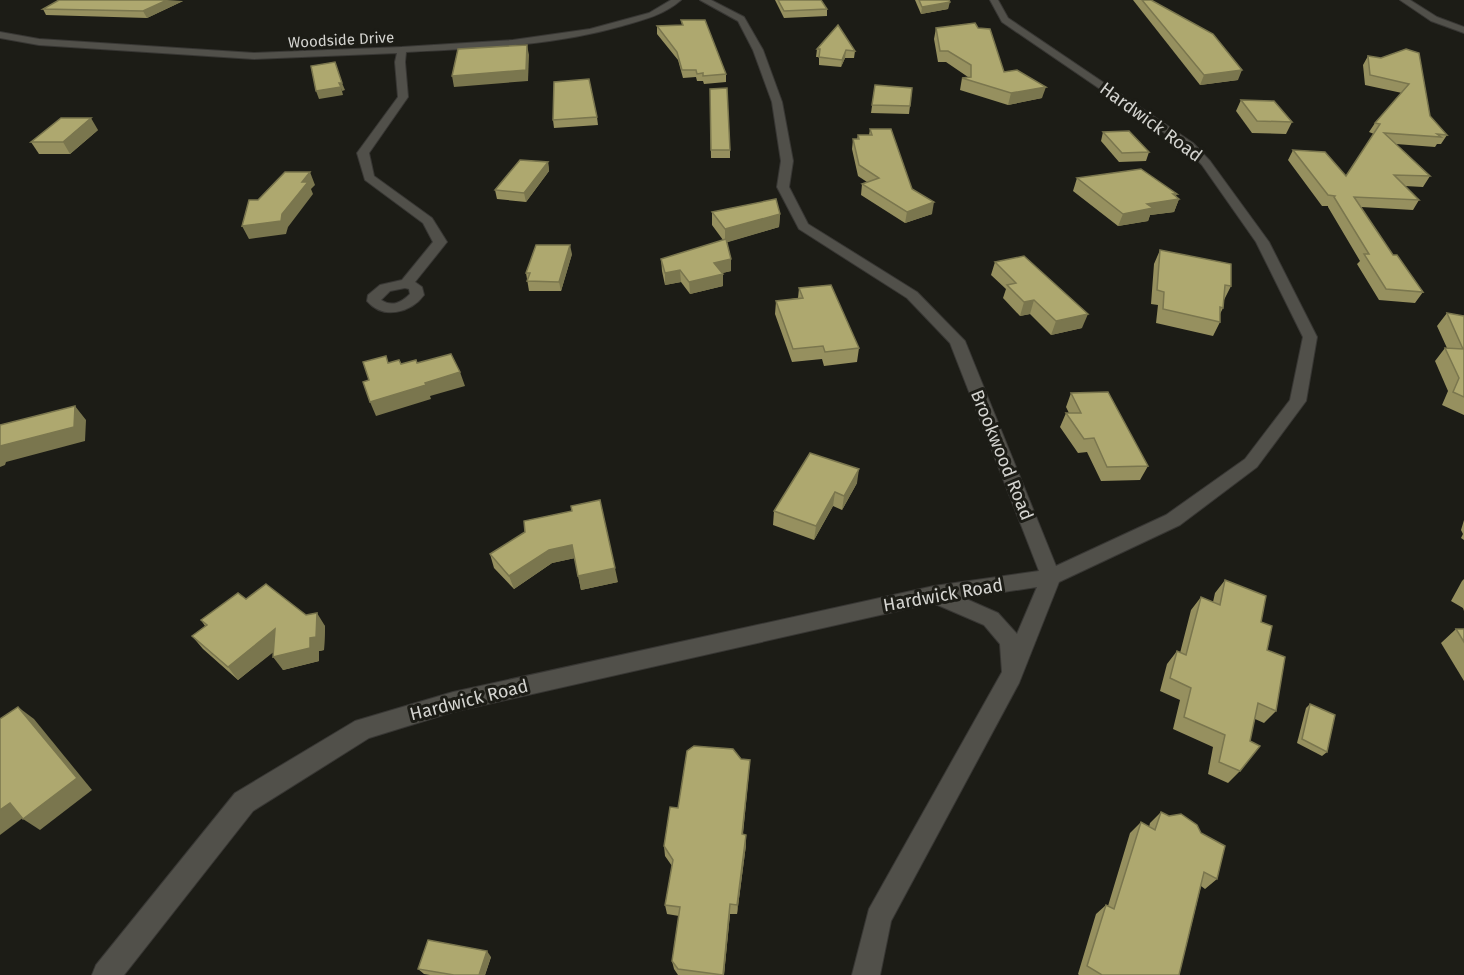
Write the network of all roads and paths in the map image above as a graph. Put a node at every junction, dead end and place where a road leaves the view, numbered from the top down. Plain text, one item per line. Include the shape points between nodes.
1 (994, 0) edge
2 (1406, 0) edge
3 (703, 2) edge
4 (678, 3) edge
5 (1464, 30) edge
6 (0, 34) edge
7 (402, 50) junction
8 (407, 283) dead end
9 (1051, 577) junction
10 (934, 594) junction
11 (1011, 676) junction
12 (106, 975) edge
13 (866, 975) edge

1 - 9 street, Hardwick Road via 1005,21 1189,146 1206,163 1262,242 1310,337 1298,401 1251,463 1173,520
2 - 5 street via 1434,19
3 - 9 street, Brookwood Road via 741,19 758,51 777,102 787,161 783,187 803,226 912,295 957,341
4 - 7 street, Woodside Drive via 631,22 591,32 513,43
6 - 7 street, Woodside Drive via 39,42 254,56
7 - 8 street via 403,98 363,153 369,178 428,221 440,242
9 - 10 street, Hardwick Road
9 - 11 street
10 - 11 street via 991,619 1010,641
10 - 12 street, Hardwick Road via 453,702 363,729 244,802
11 - 13 street via 878,918

